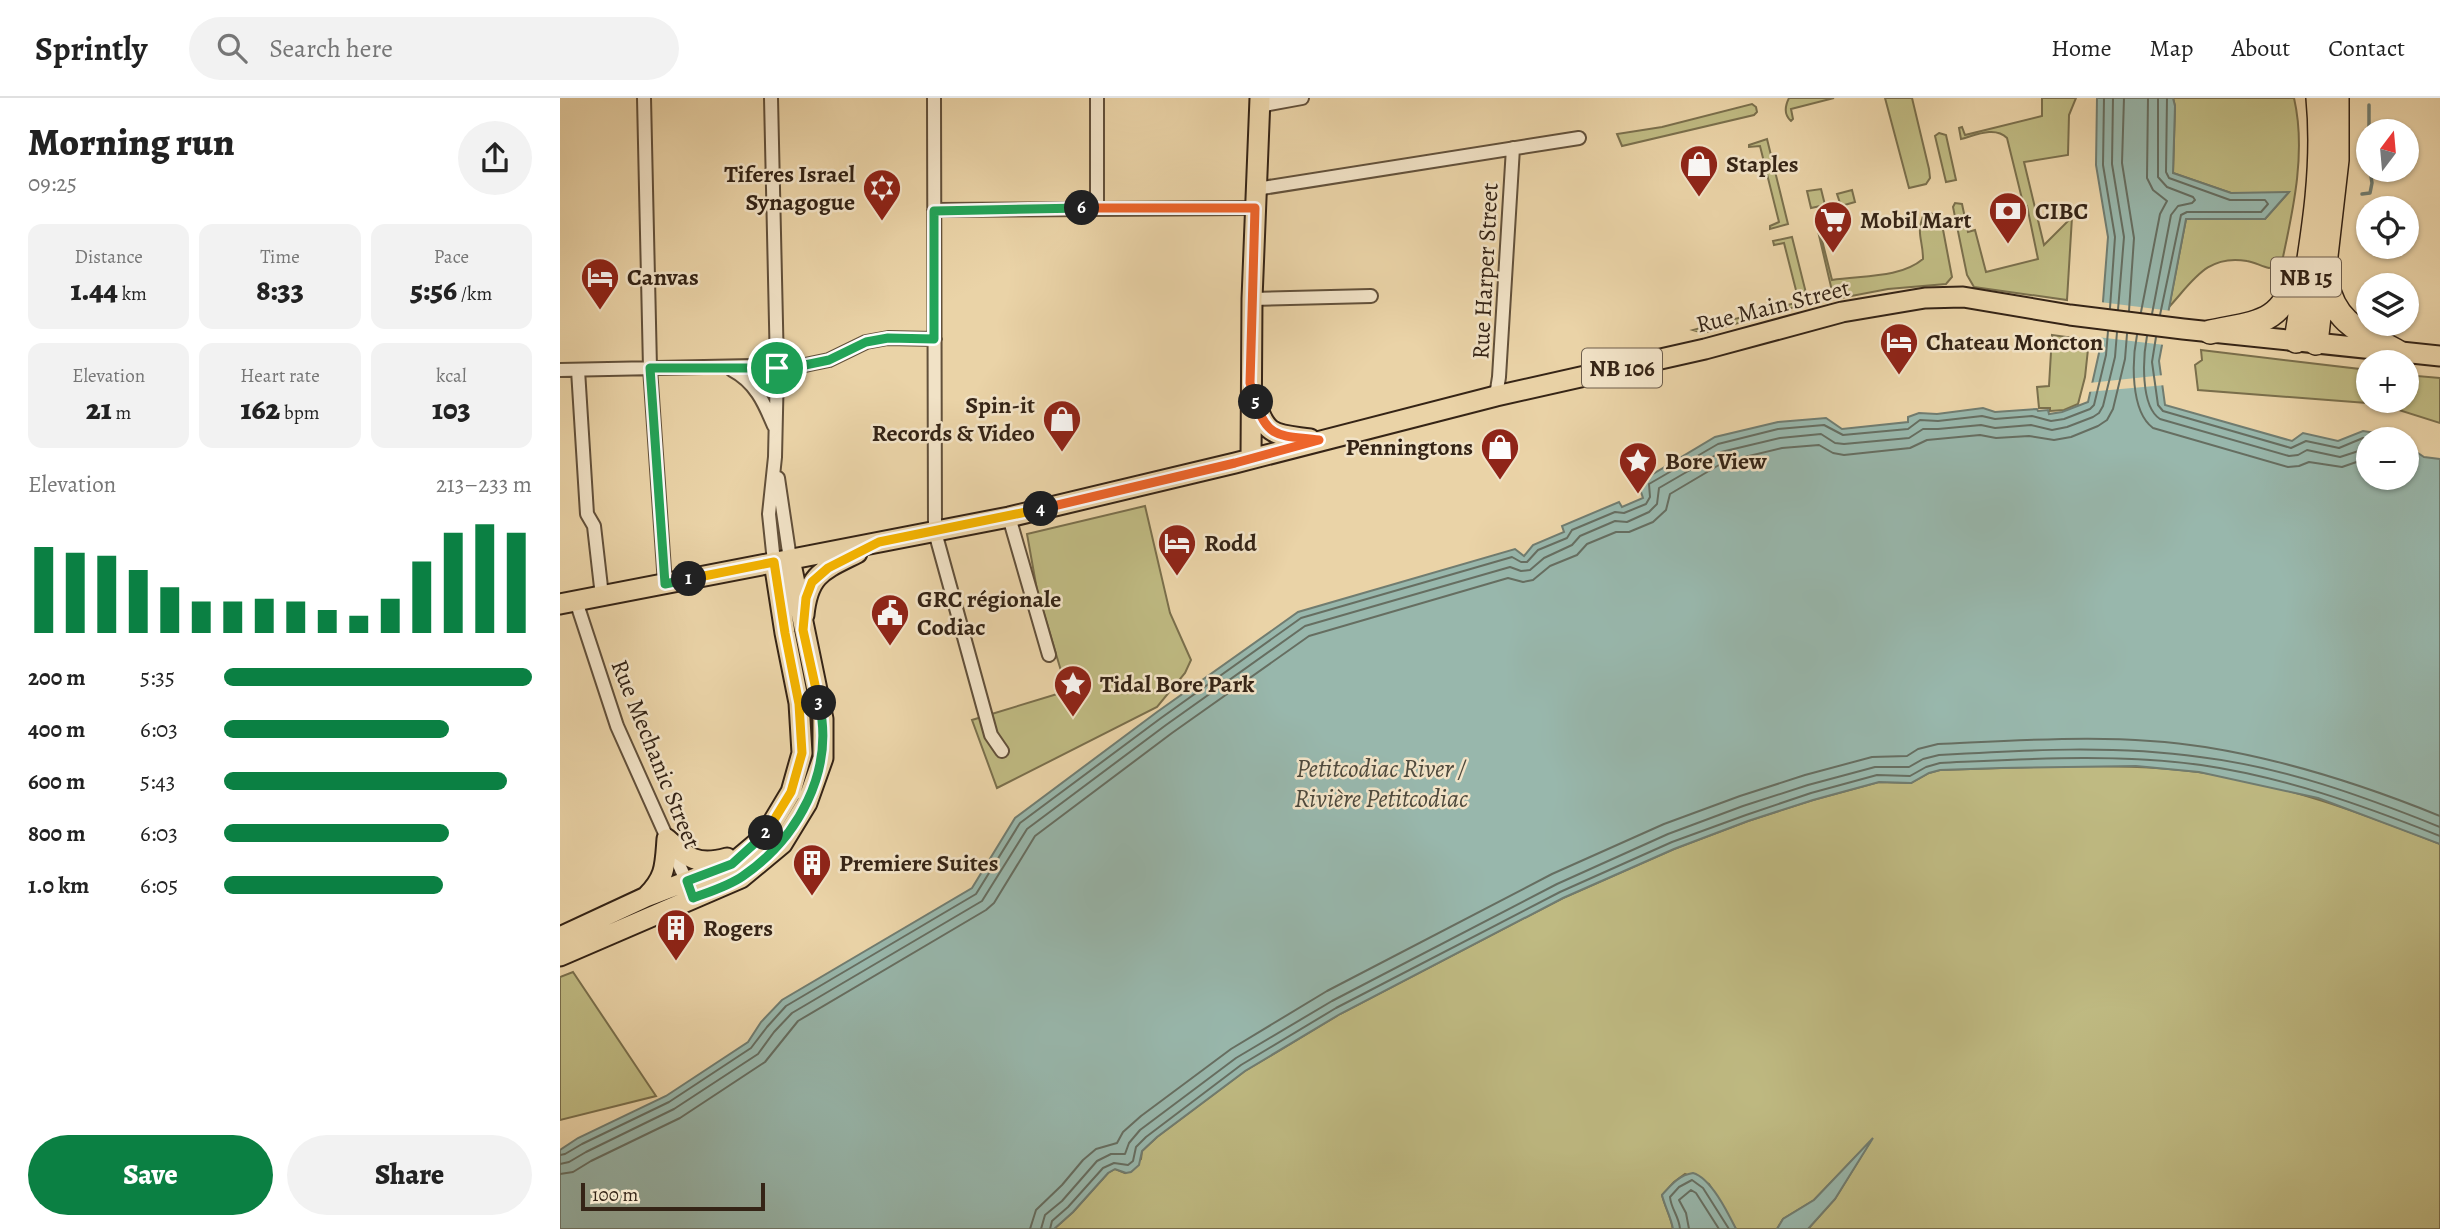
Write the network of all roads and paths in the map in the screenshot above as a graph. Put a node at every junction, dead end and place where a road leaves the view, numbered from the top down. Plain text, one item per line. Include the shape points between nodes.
1 (645, 98) edge
2 (771, 98) edge
3 (934, 98) edge
4 (1097, 98) edge
5 (1301, 98) edge
6 (2318, 98) edge
7 (2337, 98) edge
8 (1260, 102) edge
9 (1579, 138) dead end
10 (1513, 148) junction
11 (1256, 199) junction
12 (1097, 208) junction
13 (934, 211) junction
14 (2316, 212) junction
15 (2325, 266) junction
16 (1371, 296) dead end
17 (1252, 299) junction
18 (2210, 332) junction
19 (934, 339) junction
20 (2306, 342) junction
21 (2380, 350) edge
22 (2394, 350) edge
23 (2419, 354) edge
24 (2440, 356) edge
25 (650, 368) junction
26 (728, 368) junction
27 (777, 368) junction
28 (560, 370) edge
29 (578, 370) junction
30 (1250, 383) junction
31 (1496, 396) junction
32 (776, 430) junction
33 (1319, 440) junction
34 (1251, 458) junction
35 (1009, 517) junction
36 (935, 532) junction
37 (879, 542) junction
38 (782, 561) junction
39 (665, 584) junction
40 (602, 596) junction
41 (568, 602) edge
42 (803, 630) junction
43 (1049, 655) dead end
44 (1002, 751) dead end
45 (667, 839) junction
46 (744, 854) junction
47 (690, 890) junction
48 (646, 897) junction
49 (560, 937) edge
50 (560, 956) edge

1 - 25 street
2 - 27 street
3 - 13 street
4 - 12 street
5 - 8 street
6 - 14 highway, NB 15
7 - 15 highway, NB 15 via 2337,160
8 - 11 main road
9 - 10 street
10 - 11 street
10 - 31 street, Rue Harper Street
11 - 12 street
11 - 17 main road
12 - 13 street
13 - 19 street
14 - 18 highway via 2292,291 2282,307 2264,321
14 - 20 highway, NB 15
15 - 20 highway, NB 15
15 - 22 highway via 2330,300 2348,324
16 - 17 street
17 - 30 main road
18 - 20 main road, Rue Main Street / NB 106
18 - 31 main road, Rue Main Street / NB 106 via 1964,297 1925,298 1842,312 1705,349
19 - 27 street via 866,342 829,360
19 - 36 street
20 - 21 main road, NB 106
23 - 24 main road, NB 106
25 - 26 street
25 - 29 street
25 - 39 street
26 - 27 street
26 - 32 street via 756,390
27 - 32 street
28 - 29 street
29 - 40 street via 587,514 594,526
30 - 33 main road via 1262,422 1273,433
30 - 34 main road
31 - 33 main road, Rue Main Street / NB 106
32 - 38 street via 769,514
33 - 34 main road, Rue Main Street / NB 106
34 - 35 main road, NB 106
35 - 36 main road, NB 106
35 - 43 street
36 - 37 main road, NB 106
36 - 44 street via 991,735
37 - 38 main road, NB 106
37 - 42 main road via 828,568 812,582
38 - 39 main road, NB 106
38 - 42 main road
38 - 46 main road via 785,633 799,704 802,753 791,792 764,836
39 - 40 main road, NB 106
40 - 41 main road, NB 106
41 - 45 street, Rue Mechanic Street
42 - 47 main road via 823,719 823,758 807,803 782,844 741,878
45 - 46 main road via 697,861
45 - 47 street, Rue Mechanic Street
45 - 48 main road via 664,874
46 - 47 main road
47 - 48 main road
47 - 50 main road
48 - 49 main road

